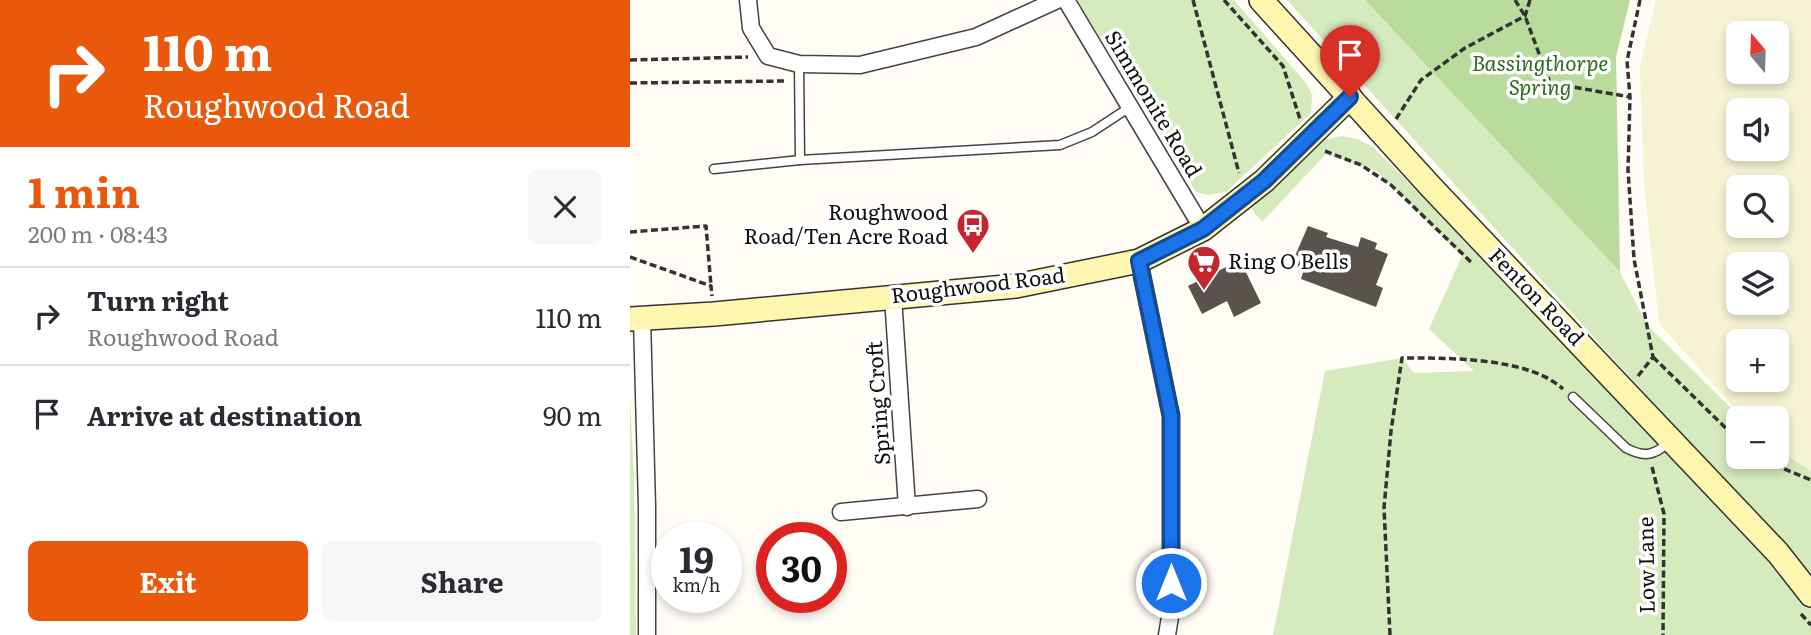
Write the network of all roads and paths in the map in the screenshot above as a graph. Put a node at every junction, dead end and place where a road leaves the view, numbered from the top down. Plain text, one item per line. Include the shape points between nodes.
1 (748, 0) edge
2 (1057, 0) edge
3 (1066, 0) edge
4 (1193, 0) edge
5 (1224, 0) edge
6 (1261, 0) edge
7 (1515, 0) edge
8 (1530, 0) edge
9 (1640, 0) edge
10 (1525, 16) junction
11 (768, 56) junction
12 (630, 60) edge
13 (799, 64) junction
14 (798, 81) junction
15 (630, 83) edge
16 (1350, 97) junction
17 (1630, 97) junction
18 (1130, 107) junction
19 (1386, 136) junction
20 (1307, 139) junction
21 (800, 160) junction
22 (713, 169) dead end
23 (1240, 200) junction
24 (1203, 229) junction
25 (630, 232) edge
26 (630, 257) edge
27 (1139, 261) junction
28 (1482, 273) dead end
29 (711, 286) junction
30 (893, 297) junction
31 (714, 314) junction
32 (636, 319) edge
33 (1653, 358) junction
34 (1625, 391) junction
35 (1573, 397) joint
36 (1726, 428) edge
37 (1671, 439) junction
38 (1648, 455) junction
39 (1784, 469) edge
40 (1811, 480) edge
41 (978, 499) dead end
42 (907, 507) junction
43 (841, 512) dead end
44 (1811, 595) edge
45 (647, 635) edge
46 (1167, 635) edge
47 (1390, 635) edge
48 (1663, 635) edge

1 - 11 street via 751,28
2 - 13 street via 976,37 860,65
3 - 18 street, Simmonite Road
4 - 23 path via 1239,173
5 - 20 path via 1283,66
6 - 16 street, Fenton Road
7 - 10 path
8 - 10 path
9 - 17 path via 1627,61
10 - 17 path via 1550,83
10 - 19 path via 1465,48 1421,80
11 - 12 path
11 - 13 street
13 - 14 lane
14 - 15 path
14 - 21 lane
16 - 19 street, Fenton Road
16 - 20 street, Roughwood Road
17 - 33 path via 1628,170 1634,259
18 - 21 lane via 1092,132 1060,145
18 - 24 street, Simmonite Road
19 - 34 street, Fenton Road
20 - 23 street, Roughwood Road
20 - 28 path via 1391,185
21 - 22 lane
23 - 24 street, Roughwood Road
24 - 27 street, Roughwood Road
25 - 29 path via 706,226
26 - 29 path
27 - 30 street, Roughwood Road via 1016,285
27 - 46 street via 1171,416 1171,611
29 - 31 path
30 - 31 street, Roughwood Road
30 - 42 street, Spring Croft
31 - 32 street, Roughwood Road
32 - 45 street via 647,507
33 - 34 path
33 - 36 path
34 - 37 street, Fenton Road
35 - 38 lane via 1626,448
35 - 47 path via 1541,374 1463,358 1402,358 1384,508
37 - 38 lane
37 - 44 street, Fenton Road
38 - 48 path, Low Lane via 1664,513
39 - 40 path
41 - 42 street
42 - 43 street

